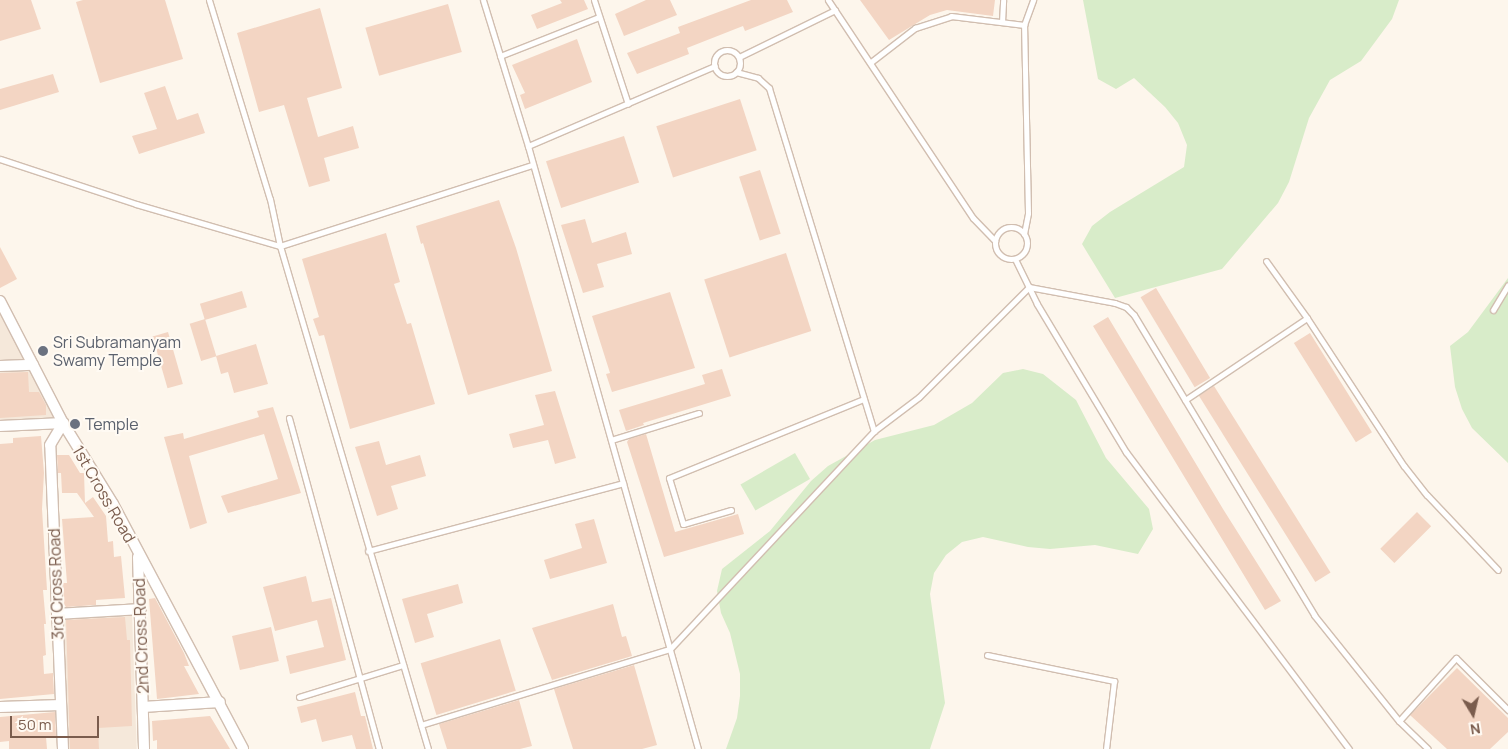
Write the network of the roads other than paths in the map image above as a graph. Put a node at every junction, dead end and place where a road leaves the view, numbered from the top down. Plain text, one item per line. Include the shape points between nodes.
1 (208, 0) edge
2 (483, 0) edge
3 (594, 0) edge
4 (828, 0) edge
5 (1003, 0) edge
6 (1033, 0) edge
7 (835, 10) junction
8 (599, 18) junction
9 (1002, 22) junction
10 (1024, 25) junction
11 (500, 56) junction
12 (738, 57) junction
13 (871, 62) junction
14 (715, 66) junction
15 (736, 72) junction
16 (628, 104) junction
17 (528, 146) junction
18 (0, 159) edge
19 (532, 165) junction
20 (1024, 234) junction
21 (995, 240) junction
22 (280, 246) junction
23 (1015, 259) junction
24 (1266, 261) dead end
25 (1508, 285) edge
26 (1029, 287) junction
27 (0, 301) edge
28 (1493, 310) dead end
29 (4, 318) edge
30 (1307, 318) junction
31 (33, 365) junction
32 (0, 366) edge
33 (864, 399) junction
34 (1185, 400) junction
35 (699, 413) dead end
36 (289, 418) dead end
37 (63, 423) junction
38 (0, 426) edge
39 (874, 431) junction
40 (611, 440) junction
41 (623, 484) junction
42 (731, 510) dead end
43 (368, 552) junction
44 (138, 554) junction
45 (1498, 570) dead end
46 (141, 609) junction
47 (57, 614) junction
48 (670, 649) junction
49 (987, 655) dead end
50 (403, 665) junction
51 (360, 678) junction
52 (299, 697) dead end
53 (220, 702) junction
54 (61, 705) junction
55 (0, 707) edge
56 (143, 707) junction
57 (1508, 710) edge
58 (1399, 721) junction
59 (421, 725) junction
60 (63, 749) edge
61 (144, 749) edge
62 (243, 749) edge
63 (379, 749) edge
64 (428, 749) edge
65 (698, 749) edge
66 (1106, 749) edge
67 (1348, 749) edge
68 (1428, 749) edge

1 - 22 lane via 270,199
2 - 11 lane
3 - 8 lane
4 - 7 lane
5 - 9 lane
6 - 10 lane
7 - 12 lane
7 - 13 lane
8 - 11 lane
8 - 16 lane
9 - 10 lane
9 - 13 lane via 951,16 915,28
10 - 20 lane via 1028,213
11 - 17 lane
12 - 14 lane via 733,51 724,50 715,58
12 - 15 lane via 740,65
13 - 21 lane via 973,218
14 - 15 lane via 724,75
14 - 16 lane
15 - 33 lane via 758,78 769,88
16 - 17 lane
17 - 19 lane
18 - 22 lane via 136,204
19 - 22 lane
19 - 40 lane
20 - 21 lane via 1010,227 1000,231
20 - 23 lane via 1026,248
21 - 23 lane via 996,251 1000,255
22 - 43 lane
23 - 26 lane
24 - 30 lane
25 - 28 lane
26 - 34 lane via 1126,307 1134,314
26 - 39 lane via 919,397
26 - 67 lane via 1036,304 1126,452
27 - 29 street, 1st Cross Road
29 - 31 street, 1st Cross Road
30 - 34 lane
30 - 45 lane via 1404,466
31 - 32 street
31 - 37 street, 1st Cross Road
33 - 39 lane
33 - 42 lane via 669,478 682,524
34 - 58 lane via 1314,615
35 - 40 lane
36 - 51 lane
37 - 38 street
37 - 44 street, 1st Cross Road via 113,504
37 - 47 street, 3rd Cross Road via 50,445
39 - 48 lane
40 - 41 lane
41 - 43 lane
41 - 48 lane
43 - 50 lane
44 - 46 street, 2nd Cross Road
44 - 53 street, 1st Cross Road
46 - 47 street
46 - 56 street, 2nd Cross Road
47 - 54 street, 3rd Cross Road
48 - 59 lane
48 - 65 lane
49 - 66 lane via 1114,681
50 - 51 lane
50 - 59 lane
51 - 52 lane
51 - 63 lane
53 - 56 street
53 - 62 street, 1st Cross Road
54 - 55 street
54 - 60 street, 3rd Cross Road
56 - 61 street, 2nd Cross Road
57 - 58 lane via 1456,658
58 - 68 lane
59 - 64 lane

